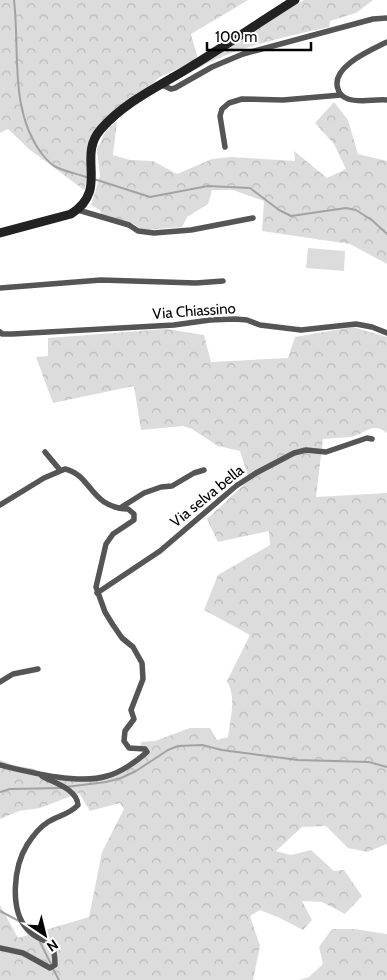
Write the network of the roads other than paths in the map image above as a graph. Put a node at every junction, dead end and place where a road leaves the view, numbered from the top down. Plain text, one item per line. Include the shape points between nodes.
1 (295, 0) edge
2 (387, 18) edge
3 (387, 42) edge
4 (160, 84) junction
5 (341, 95) junction
6 (387, 100) edge
7 (225, 147) dead end
8 (78, 210) junction
9 (253, 218) dead end
10 (0, 233) edge
11 (222, 281) dead end
12 (0, 288) edge
13 (0, 332) edge
14 (387, 333) edge
15 (372, 439) dead end
16 (45, 452) dead end
17 (60, 470) junction
18 (204, 470) dead end
19 (0, 505) edge
20 (120, 508) junction
21 (97, 593) junction
22 (38, 669) dead end
23 (0, 682) edge
24 (0, 765) edge
25 (38, 774) junction
26 (0, 948) edge

1 - 4 street
2 - 4 street via 372,19 243,54 172,89
3 - 5 street via 341,71 336,81
4 - 8 street via 100,130 91,147 92,189
5 - 6 street via 356,101
5 - 7 street via 229,102 220,116
8 - 9 street via 154,233 191,230
8 - 10 street
11 - 12 street via 101,280
13 - 14 street, Via Chiassino via 50,332 235,319 301,330 356,324
15 - 21 street, Via selva bella via 326,452 306,450 294,453 263,468 160,550
16 - 17 street
17 - 19 street
17 - 20 street via 76,473 108,505
18 - 20 street via 172,486 144,493
20 - 21 street via 128,509 135,517 113,534 106,544
21 - 25 street via 122,638 138,654 143,670 141,686 131,710 134,719 125,731 124,741 129,748 147,752 105,777 93,779
22 - 23 street via 14,674
24 - 25 street
25 - 26 street via 70,791 78,801 76,807 42,827 28,843 18,868 15,896 21,920 30,932 51,944 55,965 50,968 23,953

